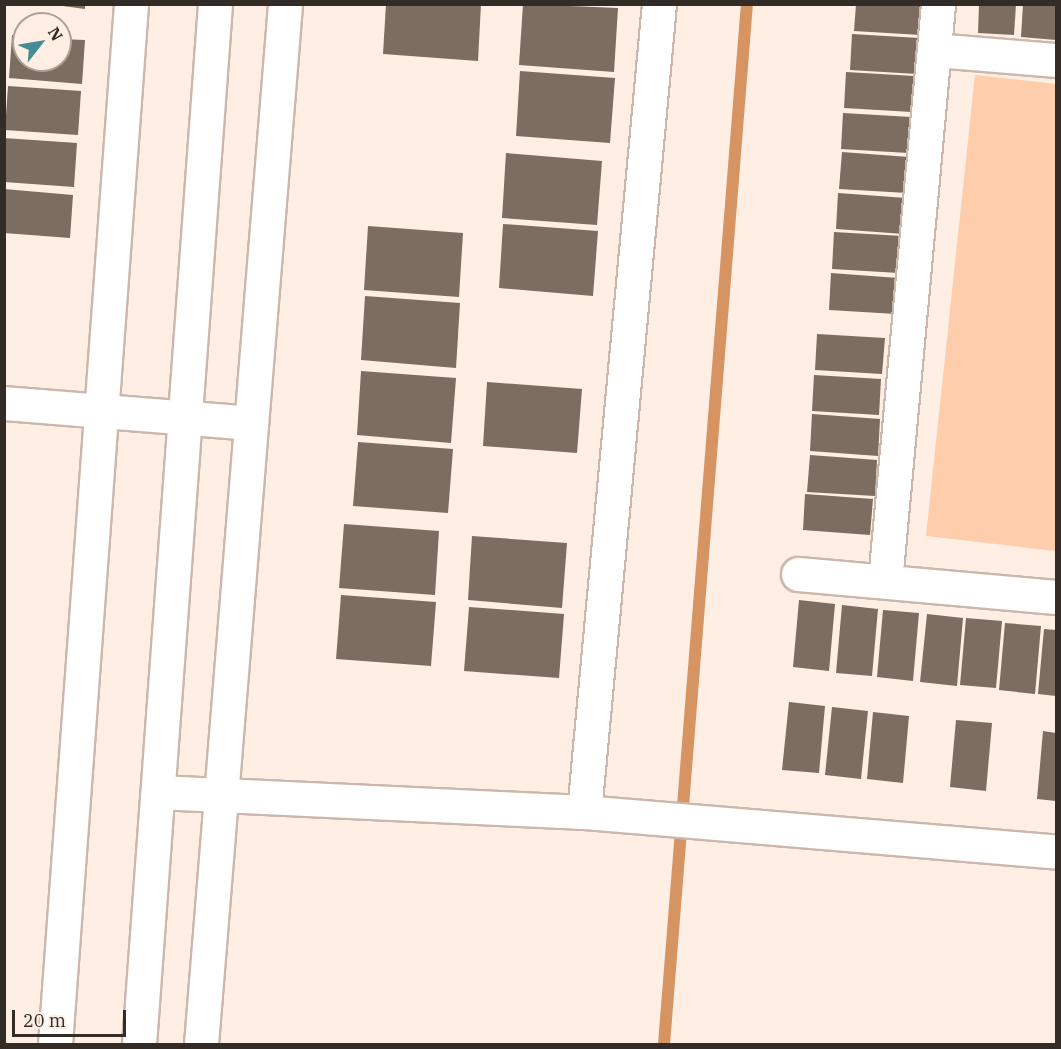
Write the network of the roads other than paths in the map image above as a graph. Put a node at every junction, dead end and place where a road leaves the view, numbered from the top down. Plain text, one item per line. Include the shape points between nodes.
1 (131, 4) edge
2 (215, 4) edge
3 (285, 4) edge
4 (659, 4) edge
5 (938, 4) edge
6 (934, 50) junction
7 (1056, 60) edge
8 (4, 403) edge
9 (101, 411) junction
10 (186, 418) junction
11 (251, 423) junction
12 (798, 574) dead end
13 (885, 581) junction
14 (1056, 597) edge
15 (158, 792) junction
16 (222, 795) junction
17 (584, 812) junction
18 (1056, 852) edge
19 (55, 1044) edge
20 (139, 1044) edge
21 (201, 1044) edge

1 - 9 street
2 - 10 street
3 - 11 street
4 - 17 street
5 - 6 street
6 - 7 street
6 - 13 street
8 - 9 street
9 - 10 street
9 - 19 street
10 - 11 street
10 - 15 street
11 - 16 street
12 - 13 street
13 - 14 street
15 - 16 street
15 - 20 street
16 - 17 street
16 - 21 street
17 - 18 street

